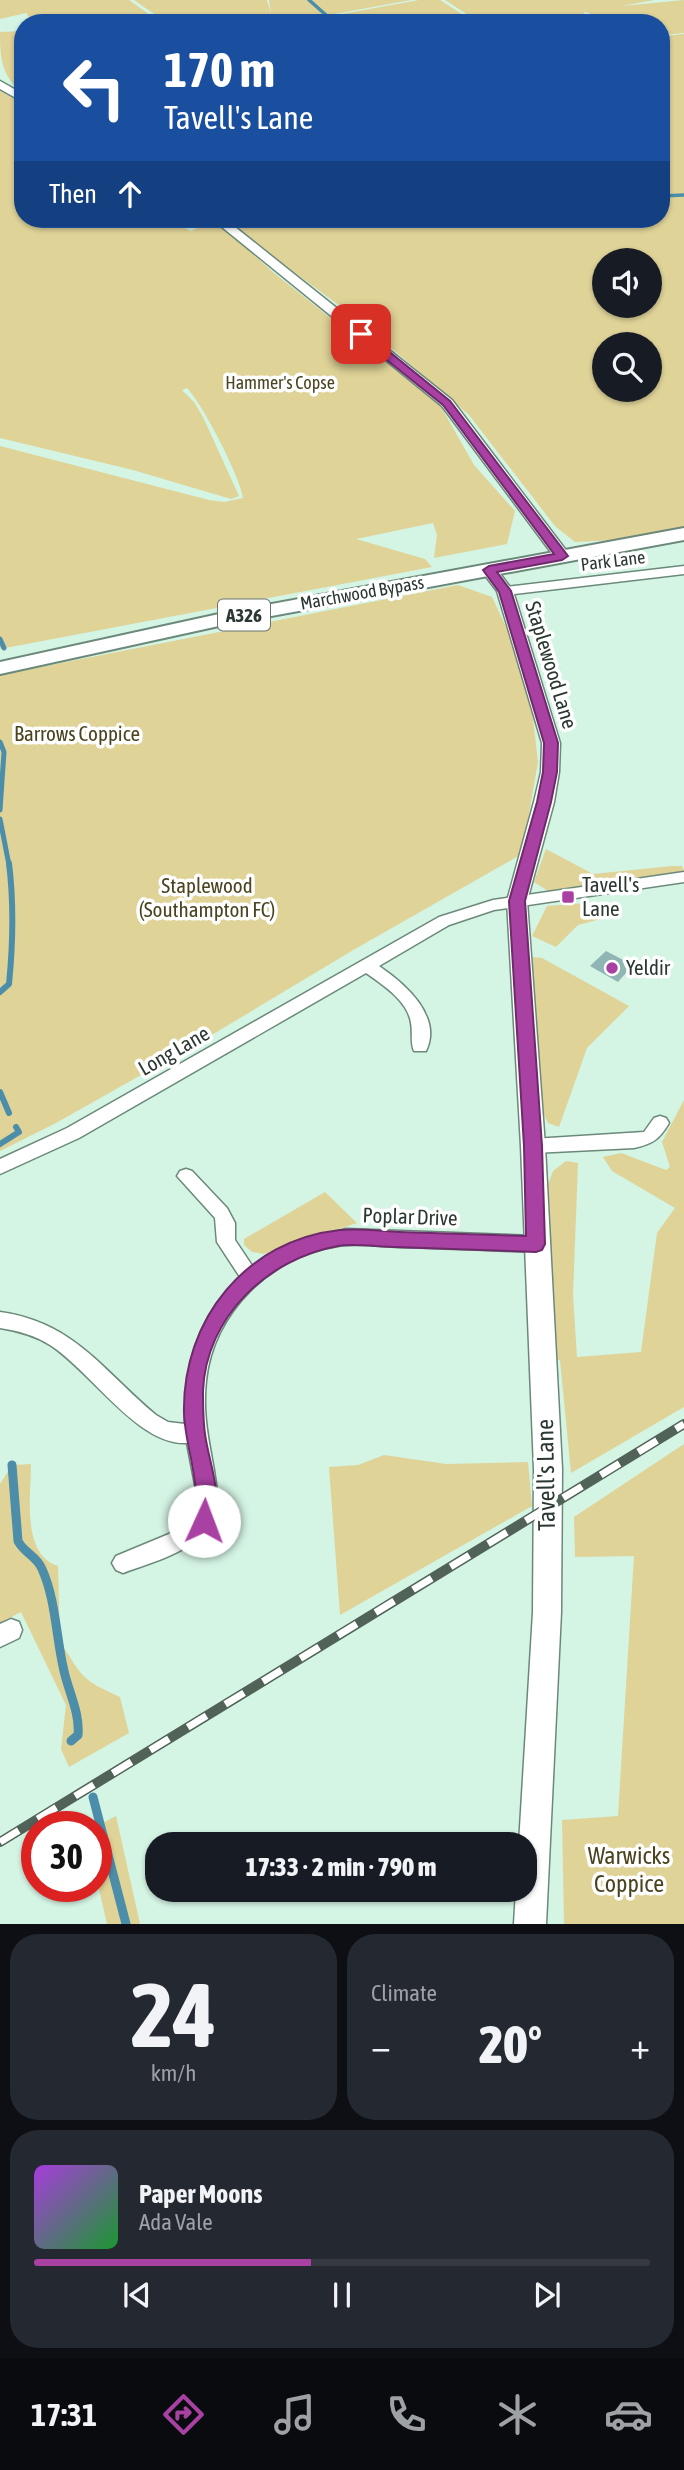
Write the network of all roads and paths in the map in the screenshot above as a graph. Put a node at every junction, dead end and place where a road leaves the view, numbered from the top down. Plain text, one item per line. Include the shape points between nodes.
1 (229, 228) edge
2 (684, 534) edge
3 (562, 556) junction
4 (489, 570) junction
5 (684, 570) edge
6 (505, 591) junction
7 (0, 668) edge
8 (684, 877) edge
9 (517, 901) junction
10 (366, 965) junction
11 (419, 1047) dead end
12 (660, 1122) dead end
13 (533, 1146) junction
14 (0, 1167) edge
15 (186, 1176) dead end
16 (536, 1244) junction
17 (250, 1277) junction
18 (0, 1320) edge
19 (195, 1433) junction
20 (123, 1563) dead end
21 (530, 1924) edge

1 - 3 street via 447,403
2 - 3 main road, Marchwood Bypass / A326
3 - 4 main road, Marchwood Bypass / A326
4 - 6 street, Staplewood Lane
4 - 7 main road, Marchwood Bypass / A326 via 228,618
5 - 6 street, Park Lane
6 - 9 street, Staplewood Lane via 551,743 544,802
8 - 9 street, Long Lane
9 - 10 street, Long Lane via 470,910 444,921
9 - 13 street, Tavell's Lane
10 - 11 street via 402,993 416,1011
10 - 14 street, Long Lane via 73,1133
12 - 13 street via 649,1138
13 - 16 street, Tavell's Lane
15 - 17 street via 221,1213 226,1242
16 - 17 street, Poplar Drive via 340,1238 296,1249
16 - 21 street, Tavell's Lane via 548,1519
17 - 19 street, Poplar Drive via 226,1302 204,1344 193,1390
18 - 19 street via 27,1325 63,1342 156,1427 174,1434
19 - 20 street, Poplar Drive via 205,1479 204,1521 188,1535

